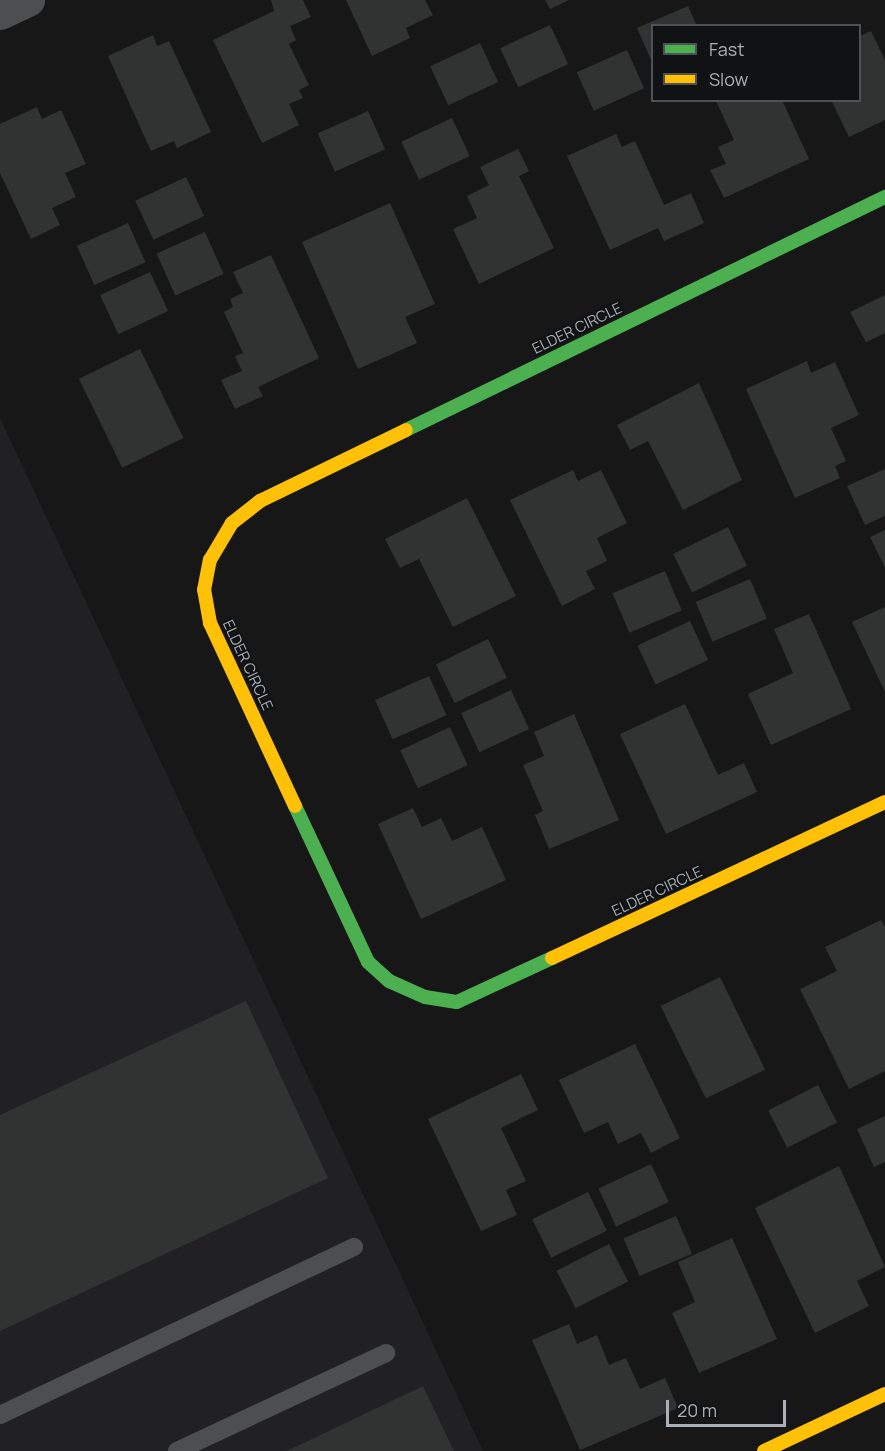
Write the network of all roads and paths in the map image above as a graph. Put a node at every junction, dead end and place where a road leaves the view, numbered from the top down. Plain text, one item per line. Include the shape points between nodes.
1 (28, 0) edge
2 (0, 13) edge
3 (885, 196) edge
4 (885, 802) edge
5 (354, 1247) dead end
6 (386, 1353) dead end
7 (885, 1394) edge
8 (0, 1415) edge
9 (177, 1451) edge
10 (765, 1451) edge

1 - 2 street
3 - 4 street, ELDER CIRCLE via 260,501 232,523 210,560 204,590 210,623 368,962 389,981 425,997 457,1002
5 - 8 lane
6 - 9 lane
7 - 10 street

